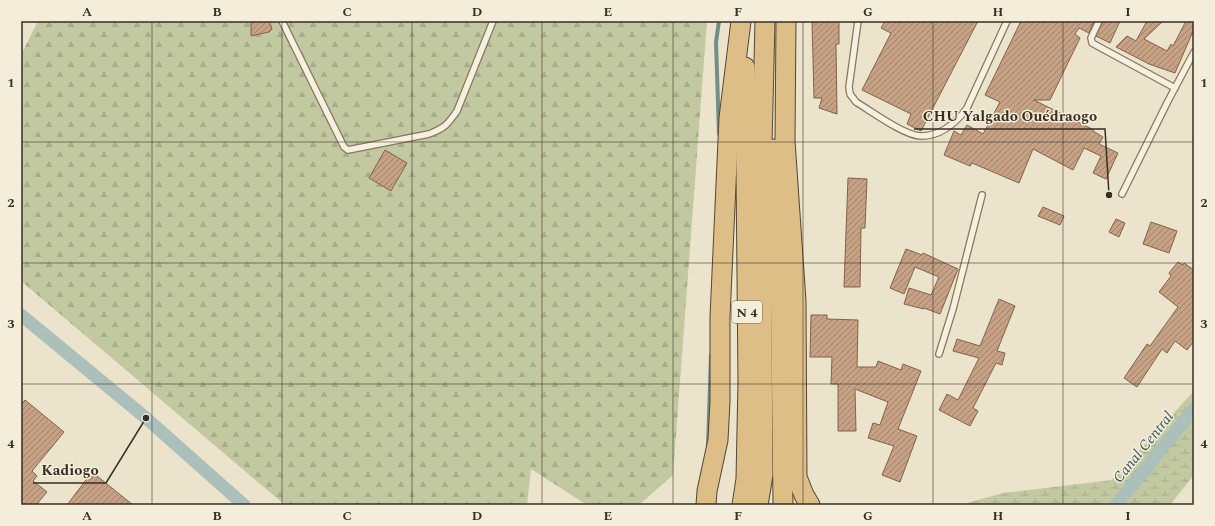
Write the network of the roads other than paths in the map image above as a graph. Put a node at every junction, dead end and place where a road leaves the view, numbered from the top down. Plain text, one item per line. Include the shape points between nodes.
1 (282, 21) edge
2 (493, 21) edge
3 (741, 21) edge
4 (745, 21) edge
5 (766, 21) edge
6 (786, 21) edge
7 (858, 21) edge
8 (1007, 21) edge
9 (1099, 21) edge
10 (1194, 52) edge
11 (1175, 88) junction
12 (1122, 194) dead end
13 (982, 195) dead end
14 (939, 354) dead end
15 (706, 505) edge
16 (742, 505) edge
17 (758, 505) edge
18 (783, 505) edge
19 (810, 505) edge

1 - 2 lane via 344,147 348,150 429,134 449,124 457,111
3 - 15 highway via 729,118 720,317 718,440
4 - 16 highway, N 4 via 748,381 746,479
5 - 17 highway, N 4 via 761,186 763,475
5 - 18 highway via 780,259
6 - 19 highway via 785,141 796,301 797,477
7 - 8 lane via 850,94 856,102 907,132 921,136 947,128 958,120 967,108
9 - 11 lane via 1092,43
10 - 11 lane
11 - 12 lane
13 - 14 lane

